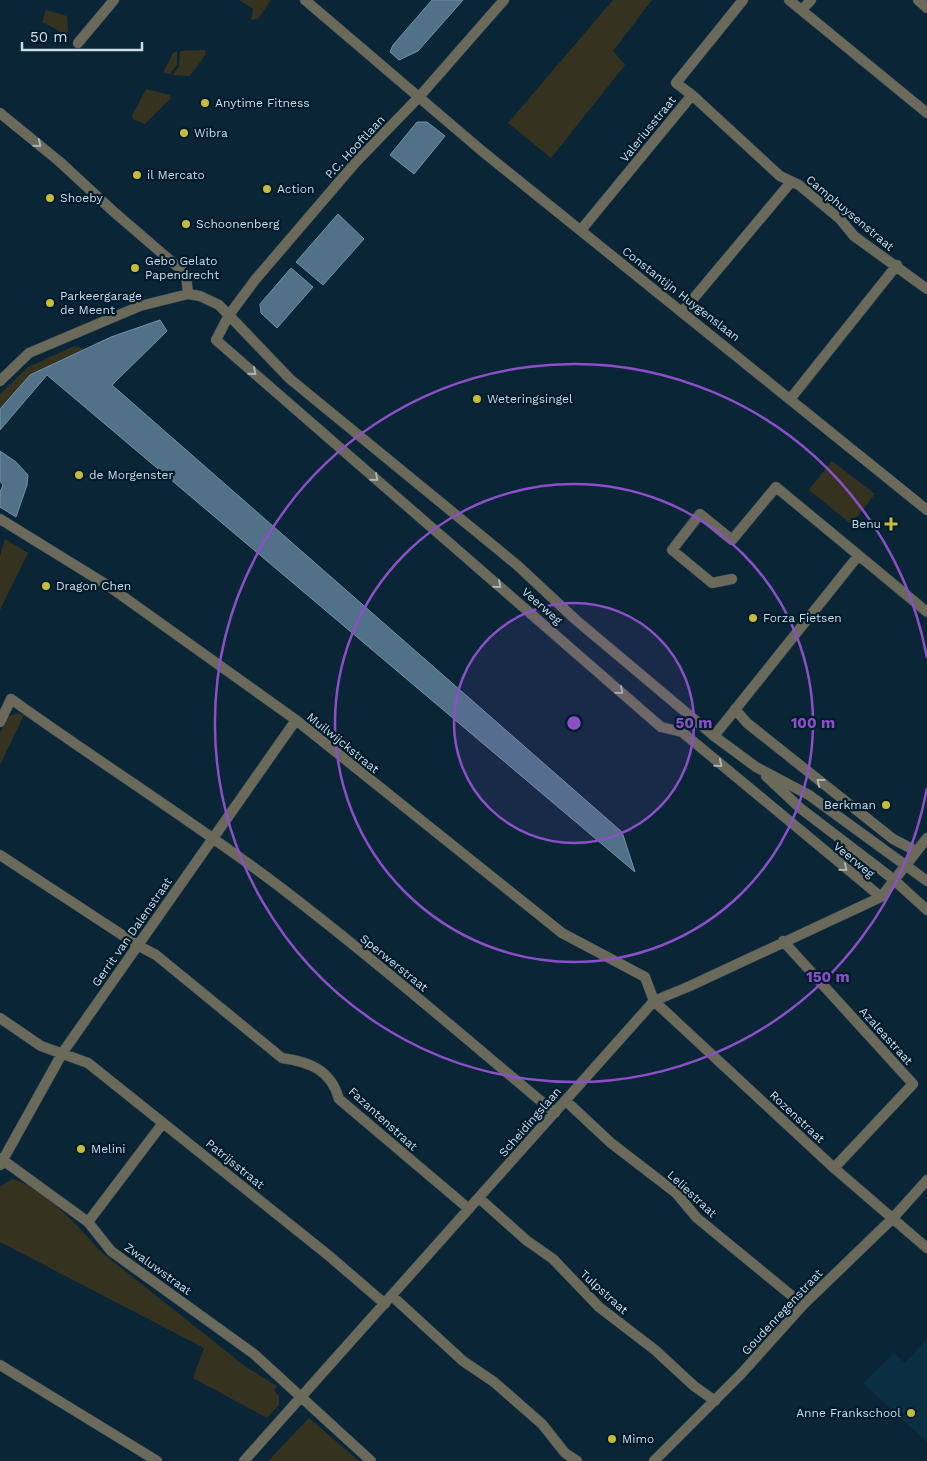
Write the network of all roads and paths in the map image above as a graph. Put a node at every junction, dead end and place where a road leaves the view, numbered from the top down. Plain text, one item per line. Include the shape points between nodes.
1 (114, 0) edge
2 (305, 0) edge
3 (504, 0) edge
4 (743, 0) edge
5 (789, 0) edge
6 (811, 0) edge
7 (918, 0) edge
8 (927, 8) edge
9 (802, 10) junction
10 (78, 43) dead end
11 (692, 95) junction
12 (419, 97) junction
13 (927, 112) edge
14 (0, 113) edge
15 (791, 182) junction
16 (581, 230) junction
17 (897, 265) junction
18 (927, 289) edge
19 (188, 294) junction
20 (683, 312) junction
21 (229, 315) junction
22 (0, 381) edge
23 (791, 398) junction
24 (927, 510) edge
25 (0, 519) edge
26 (858, 556) junction
27 (732, 579) dead end
28 (927, 612) edge
29 (735, 709) junction
30 (296, 720) junction
31 (0, 722) edge
32 (714, 736) junction
33 (756, 767) junction
34 (213, 838) junction
35 (927, 838) edge
36 (916, 851) junction
37 (0, 855) edge
38 (905, 864) junction
39 (893, 879) junction
40 (927, 881) edge
41 (880, 897) junction
42 (927, 910) edge
43 (783, 942) junction
44 (139, 946) junction
45 (654, 1001) junction
46 (0, 1018) edge
47 (63, 1052) junction
48 (566, 1100) junction
49 (555, 1113) junction
50 (163, 1123) junction
51 (1, 1161) edge
52 (834, 1168) junction
53 (927, 1180) edge
54 (479, 1198) junction
55 (469, 1209) junction
56 (893, 1218) junction
57 (88, 1222) junction
58 (927, 1248) edge
59 (388, 1300) junction
60 (803, 1305) junction
61 (0, 1366) edge
62 (303, 1396) junction
63 (715, 1401) junction
64 (157, 1461) edge
65 (244, 1461) edge
66 (371, 1461) edge
67 (576, 1461) edge
68 (654, 1461) edge

1 - 10 street
2 - 12 street, Constantijn Huygenslaan
3 - 12 street, P.C. Hooftlaan
4 - 11 street, Valeriusstraat via 676,83
5 - 9 street
6 - 9 street
7 - 8 street
9 - 13 street
11 - 15 street, Camphuysenstraat via 747,148
11 - 16 street, Valeriusstraat
12 - 16 street, Constantijn Huygenslaan
12 - 21 street, P.C. Hooftlaan via 334,187
14 -> 19 street via 186,274
15 - 17 street, Camphuysenstraat via 800,185 884,260
15 - 20 street
16 - 20 street, Constantijn Huygenslaan
17 - 18 street, Camphuysenstraat
17 - 23 street
19 - 21 street, Veerweg via 208,298
19 - 22 street via 140,306 29,353
20 - 23 street, Constantijn Huygenslaan
21 - 32 street, Veerweg via 290,380 517,565 576,620
21 -> 41 street, Veerweg via 216,340 661,727 682,732
23 - 24 street, Constantijn Huygenslaan
25 - 30 street, Muilwijckstraat via 107,585
26 - 27 street via 776,487 732,540 700,514 672,550 712,583
26 - 28 street
26 - 29 street
29 - 32 street
36 -> 29 street via 893,839 747,724
30 - 34 street, Gerrit van Dalenstraat
30 - 45 street, Muilwijckstraat via 562,933 645,977
31 - 34 street, Sperwerstraat via 11,699
32 - 33 street, Veerweg
33 - 38 street, Veerweg via 809,795
33 - 39 street, Veerweg via 800,808
34 - 44 street, Gerrit van Dalenstraat
34 - 49 street, Sperwerstraat via 296,900
35 - 36 street, Scheidingslaan
36 - 38 street, Scheidingslaan
37 - 44 street, Fazantenstraat
38 - 39 street, Scheidingslaan
38 - 40 street, Veerweg
39 - 41 street, Scheidingslaan
39 - 42 street, Veerweg
41 - 43 street, Scheidingslaan
43 - 45 street, Scheidingslaan
43 - 52 street, Azaleastraat via 913,1084
44 - 47 street, Gerrit van Dalenstraat
44 - 55 street, Fazantenstraat via 206,993 229,1016 282,1058 308,1062 335,1084 339,1099
45 - 48 street, Scheidingslaan
45 - 52 street, Rozenstraat
46 - 47 street, Patrijsstraat via 41,1046
47 - 50 street, Patrijsstraat via 88,1063
47 - 51 street, Gerrit van Dalenstraat
48 - 49 street, Scheidingslaan
48 - 60 street, Leliestraat via 611,1143 676,1193 697,1218
49 - 54 street, Scheidingslaan
50 - 57 street
50 - 59 street, Patrijsstraat
51 - 57 street, Zwaluwstraat
52 - 56 street, Rozenstraat
53 - 56 street, Goudenregenstraat
54 - 55 street, Scheidingslaan
54 - 63 street, Tulpstraat via 526,1240 553,1259 599,1307
55 - 59 street, Scheidingslaan
56 - 58 street, Rozenstraat
56 - 60 street, Goudenregenstraat
57 - 62 street, Zwaluwstraat via 111,1251 248,1349
59 - 62 street, Scheidingslaan
59 - 67 street, Patrijsstraat via 463,1362 494,1382 542,1424 565,1453
60 - 63 street, Goudenregenstraat
61 - 64 street
62 - 65 street, Scheidingslaan
62 - 66 street, Zwaluwstraat
63 - 68 street, Goudenregenstraat

